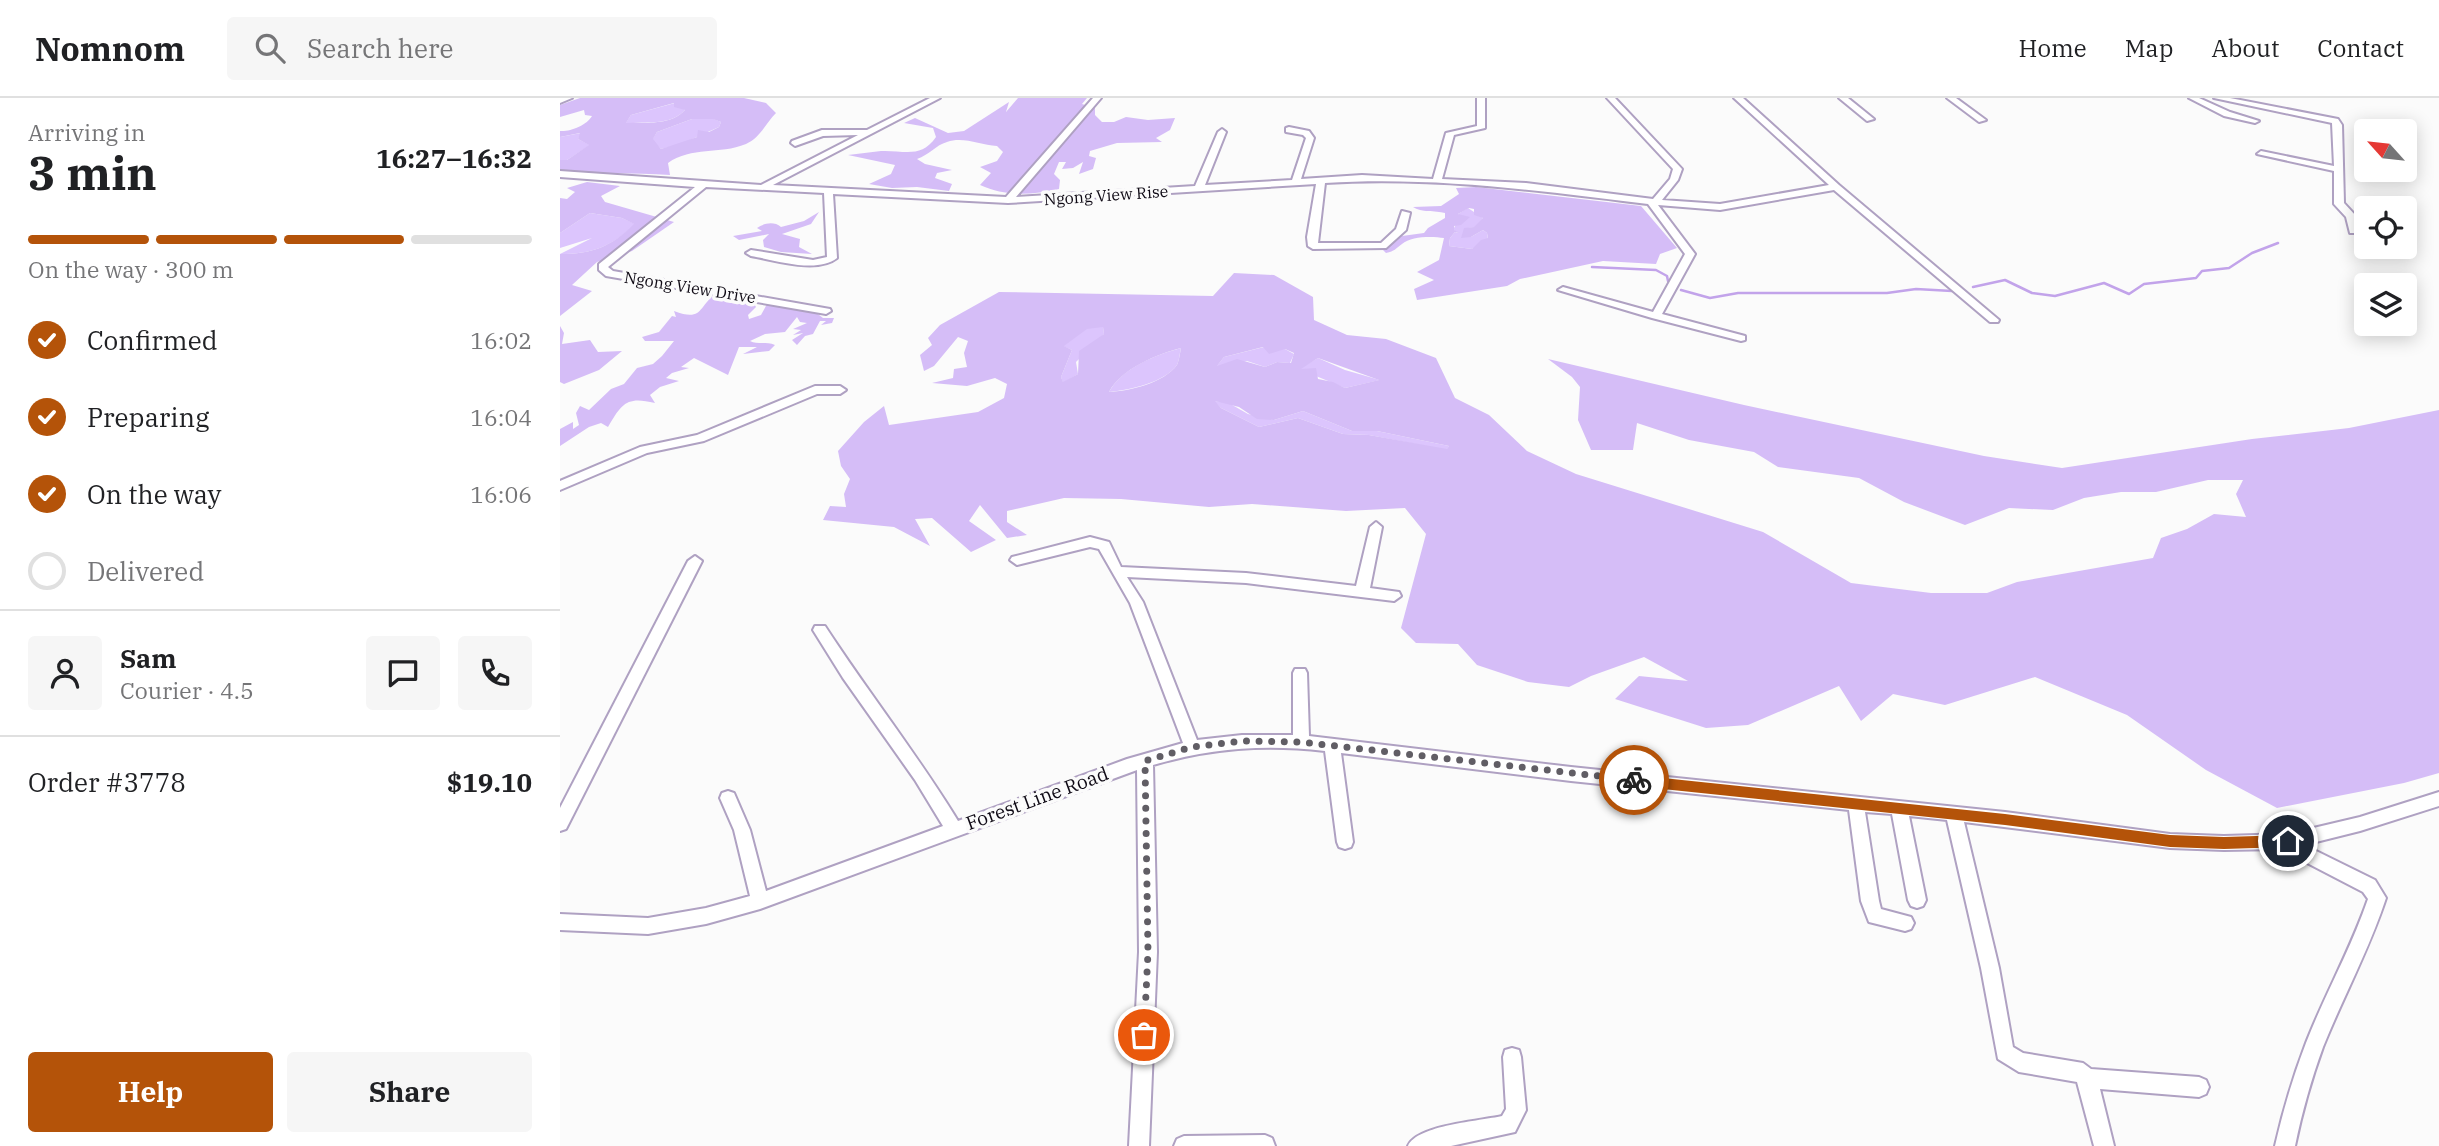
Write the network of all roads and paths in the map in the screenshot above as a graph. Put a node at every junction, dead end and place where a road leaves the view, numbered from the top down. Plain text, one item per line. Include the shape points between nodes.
1 (568, 98) edge
2 (936, 98) edge
3 (1097, 98) edge
4 (1481, 98) edge
5 (1611, 98) edge
6 (1738, 98) edge
7 (1843, 98) edge
8 (1951, 98) edge
9 (2193, 98) edge
10 (2218, 98) edge
11 (560, 101) edge
12 (1870, 119) dead end
13 (1982, 120) dead end
14 (2255, 121) dead end
15 (1289, 130) dead end
16 (869, 132) junction
17 (1222, 132) dead end
18 (795, 143) dead end
19 (2261, 154) dead end
20 (2339, 169) junction
21 (560, 174) edge
22 (1321, 180) junction
23 (1296, 181) junction
24 (1437, 181) junction
25 (704, 184) junction
26 (762, 187) junction
27 (1836, 187) junction
28 (1199, 188) junction
29 (828, 190) junction
30 (1008, 200) junction
31 (1653, 202) junction
32 (1405, 213) dead end
33 (2353, 231) dead end
34 (751, 253) dead end
35 (1563, 290) dead end
36 (826, 312) dead end
37 (1656, 316) junction
38 (1994, 320) dead end
39 (1741, 338) dead end
40 (840, 390) dead end
41 (560, 486) edge
42 (1376, 527) dead end
43 (1017, 560) dead end
44 (695, 561) dead end
45 (1117, 572) junction
46 (1362, 592) junction
47 (1394, 596) dead end
48 (820, 630) dead end
49 (1300, 673) dead end
50 (1301, 742) junction
51 (1332, 746) junction
52 (1192, 747) junction
53 (1145, 761) junction
54 (729, 798) dead end
55 (2439, 799) edge
56 (1856, 804) junction
57 (1899, 808) junction
58 (1954, 814) junction
59 (560, 824) edge
60 (953, 828) junction
61 (2281, 841) junction
62 (1345, 842) dead end
63 (1917, 900) dead end
64 (760, 901) junction
65 (560, 922) edge
66 (1905, 923) dead end
67 (1512, 1057) dead end
68 (2087, 1078) junction
69 (2199, 1087) dead end
70 (1265, 1145) edge
71 (1139, 1146) edge
72 (1184, 1146) edge
73 (1419, 1146) edge
74 (2104, 1146) edge
75 (2285, 1146) edge

1 - 11 street
2 - 16 street
3 - 30 street
4 - 24 street via 1481,128 1450,133
5 - 31 street via 1678,169
6 - 27 street
7 - 12 street
8 - 13 street
9 - 14 street
10 - 20 street via 2335,121
15 - 23 street via 1310,138
16 - 18 street via 822,132
16 - 26 street
17 - 28 street
19 - 20 street
20 - 33 street via 2339,204 2351,216
21 - 25 street, Ngong View Rise
22 - 23 street, Ngong View Rise
22 - 24 street, Ngong View Rise
22 - 32 street via 1313,246 1382,246 1401,230
23 - 28 street, Ngong View Rise
24 - 31 street, Ngong View Rise via 1527,186
25 - 26 street, Ngong View Rise
25 - 36 street, Ngong View Drive via 622,249 604,270
26 - 29 street, Ngong View Rise
27 - 31 street, Ngong View Rise via 1720,207
27 - 38 street
28 - 30 street, Ngong View Rise
29 - 30 street, Ngong View Rise
29 - 34 street via 832,258 813,263
31 - 37 street via 1690,254
35 - 37 street
37 - 39 street
40 - 41 street via 815,390 700,438 644,450
42 - 46 street
43 - 45 street via 1098,542
44 - 59 street
45 - 46 street via 1246,578
45 - 52 street via 1136,601
46 - 47 street
48 - 60 street
49 - 50 street
50 - 51 street, Forest Line Road
50 - 52 street, Forest Line Road via 1242,741
51 - 56 street, Forest Line Road
51 - 62 street
52 - 53 street, Forest Line Road
53 - 60 street, Forest Line Road
53 - 71 street via 1148,952
54 - 64 street
55 - 61 street, Forest Line Road via 2339,830
56 - 57 street, Forest Line Road
56 - 66 street via 1875,916
57 - 58 street, Forest Line Road
57 - 63 street
58 - 61 street, Forest Line Road via 2170,841
58 - 68 street via 2005,1052 2019,1062 2076,1070
60 - 64 street, Forest Line Road
61 - 75 street via 2369,886 2377,898 2315,1044
64 - 65 street, Forest Line Road via 648,926
67 - 73 street via 1516,1110 1508,1125
68 - 69 street
68 - 74 street
70 - 72 street

